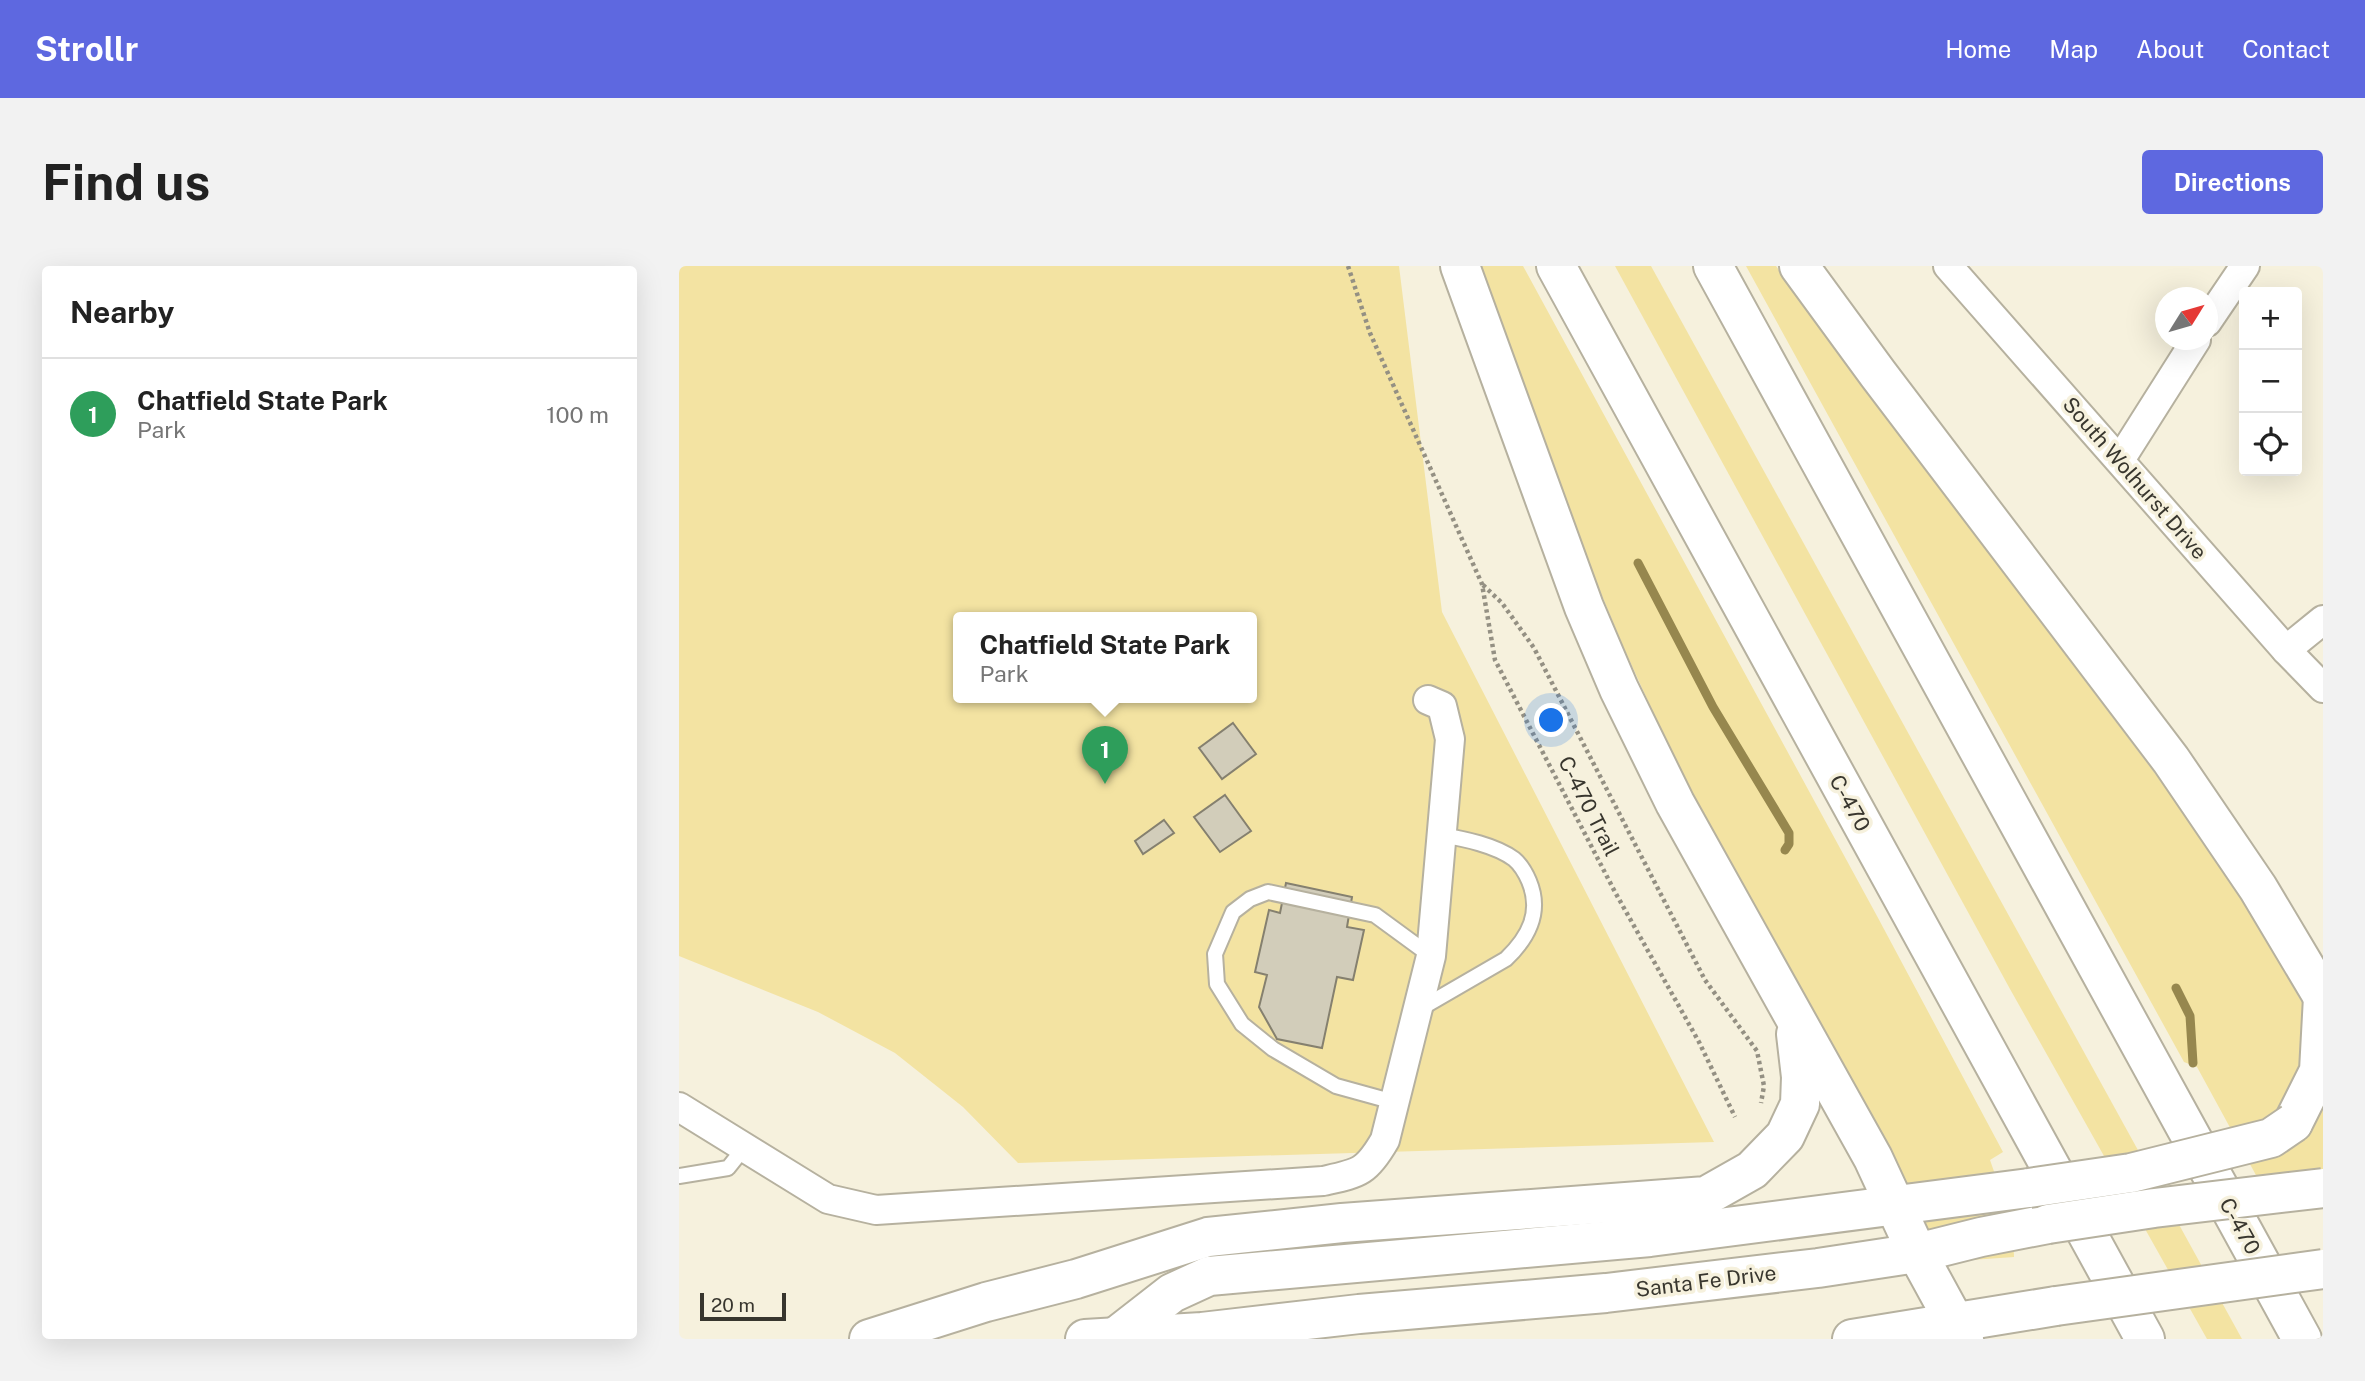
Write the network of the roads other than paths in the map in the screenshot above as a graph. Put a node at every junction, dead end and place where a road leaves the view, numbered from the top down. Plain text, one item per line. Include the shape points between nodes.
1 (1460, 266) edge
2 (1556, 266) edge
3 (1713, 266) edge
4 (1799, 266) edge
5 (1948, 266) edge
6 (2245, 266) edge
7 (2218, 306) edge
8 (2190, 350) edge
9 (2120, 460) junction
10 (2323, 620) edge
11 (2286, 650) junction
12 (2323, 688) edge
13 (1428, 700) dead end
14 (1441, 835) junction
15 (2280, 923) junction
16 (1431, 956) junction
17 (2323, 983) edge
18 (2323, 997) edge
19 (1417, 1011) junction
20 (1794, 1018) junction
21 (1394, 1102) junction
22 (679, 1107) edge
23 (744, 1148) junction
24 (679, 1176) edge
25 (2323, 1188) edge
26 (1895, 1205) junction
27 (1917, 1253) junction
28 (2323, 1269) edge
29 (1959, 1330) edge
30 (1104, 1338) edge
31 (869, 1339) edge
32 (1852, 1339) edge
33 (2145, 1339) edge
34 (2302, 1339) edge

1 - 20 highway via 1584,607 1619,689 1675,803
2 - 33 highway, C-470
3 - 34 highway, C-470
4 - 15 highway via 2171,760
5 - 9 street, South Wolhurst Drive
6 - 7 street
8 - 9 street
9 - 11 street, South Wolhurst Drive
10 - 11 street
11 - 12 street, South Wolhurst Drive
13 - 14 street via 1442,706 1450,739
14 - 16 street
14 - 19 lane via 1472,840 1515,859 1535,895 1535,915 1506,958
15 - 17 highway
15 - 18 highway
16 - 19 street
16 - 21 lane via 1375,915 1268,892 1233,912 1215,954 1217,984 1242,1024 1273,1049 1336,1086
18 - 26 highway, bridge via 2319,1071 2293,1123 2271,1138 2131,1173
19 - 21 street
20 - 26 highway
20 - 31 highway via 1800,1104 1785,1136 1752,1170 1706,1196 1207,1237
21 - 23 street via 1385,1140 1372,1162 1355,1174 1323,1181 876,1210 828,1199
22 - 23 street
23 - 24 lane via 728,1168
25 - 27 highway, Santa Fe Drive, bridge via 2048,1224
26 - 27 highway
26 - 30 highway via 1650,1237 1209,1276 1172,1293
27 - 29 highway
27 - 30 highway, Santa Fe Drive via 1606,1293
28 - 29 highway, bridge via 2056,1306
29 - 32 highway

